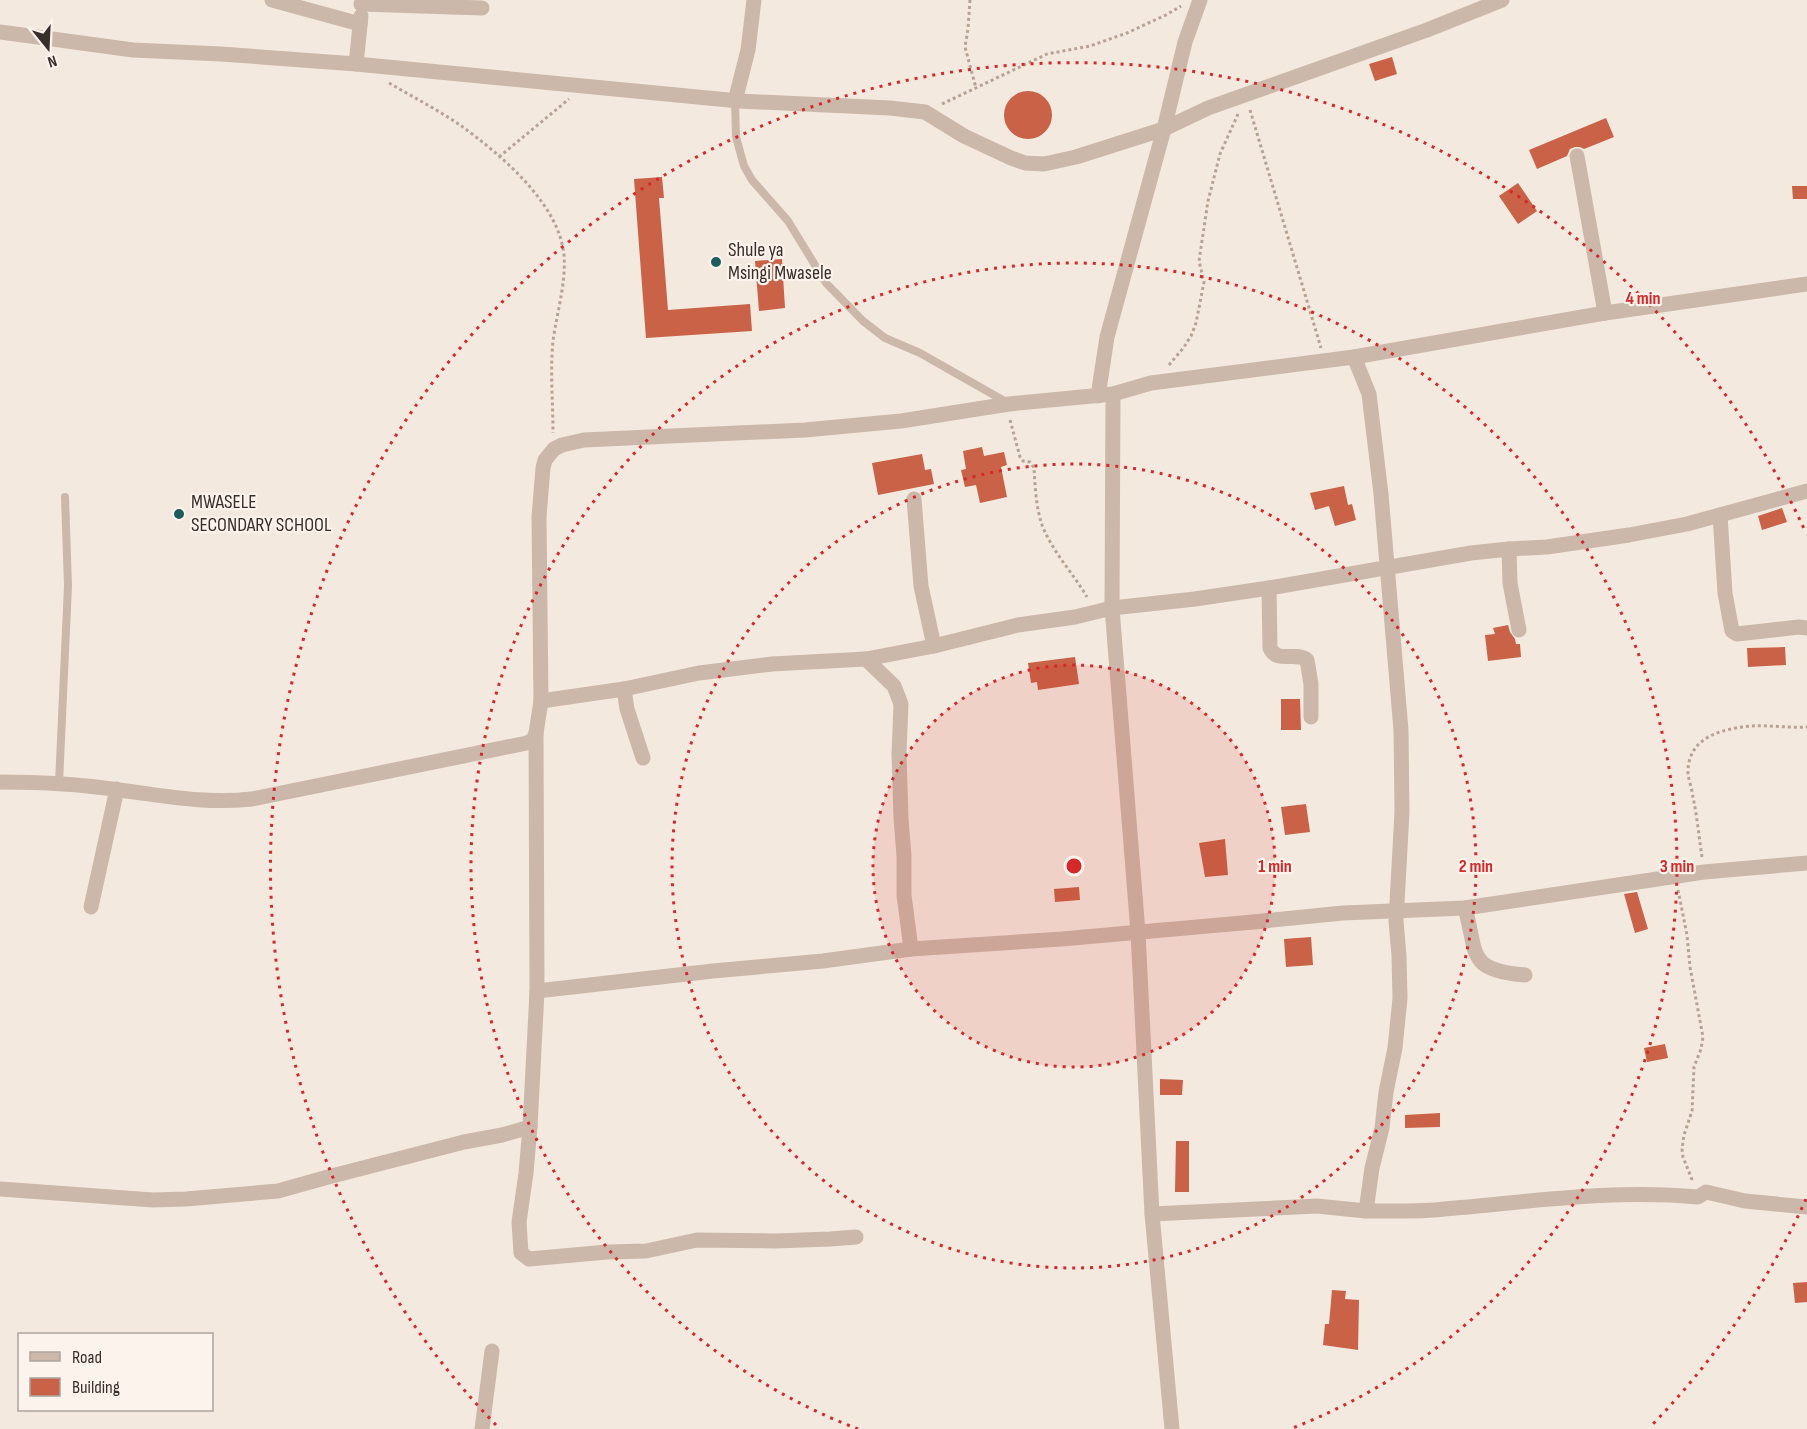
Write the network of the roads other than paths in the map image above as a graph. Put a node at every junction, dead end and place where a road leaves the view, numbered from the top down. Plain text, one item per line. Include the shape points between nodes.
1 (272, 0) edge
2 (754, 0) edge
3 (1200, 0) edge
4 (1502, 0) edge
5 (362, 2) edge
6 (482, 8) dead end
7 (360, 24) junction
8 (0, 32) edge
9 (356, 64) junction
10 (735, 101) junction
11 (1164, 129) junction
12 (1577, 156) dead end
13 (1807, 284) edge
14 (1605, 314) junction
15 (1354, 357) junction
16 (1106, 395) junction
17 (1007, 404) junction
18 (1807, 491) edge
19 (65, 497) dead end
20 (914, 499) dead end
21 (1720, 515) junction
22 (1509, 549) junction
23 (1389, 568) junction
24 (1269, 588) junction
25 (1112, 608) junction
26 (1807, 628) edge
27 (1520, 630) dead end
28 (934, 646) junction
29 (866, 659) junction
30 (624, 689) junction
31 (541, 701) junction
32 (1311, 717) dead end
33 (536, 732) junction
34 (643, 758) dead end
35 (0, 782) edge
36 (59, 783) junction
37 (117, 789) junction
38 (1807, 862) edge
39 (91, 907) dead end
40 (1465, 908) junction
41 (1396, 911) junction
42 (1138, 932) junction
43 (911, 949) junction
44 (1525, 975) dead end
45 (537, 991) junction
46 (530, 1127) junction
47 (0, 1189) edge
48 (1807, 1207) edge
49 (1366, 1211) junction
50 (1152, 1214) junction
51 (856, 1237) dead end
52 (492, 1351) dead end
53 (482, 1429) edge
54 (1172, 1429) edge

1 - 7 street
2 - 10 street via 748,50
3 - 11 street via 1185,42
4 - 11 street via 1208,108
5 - 6 street
5 - 7 street
7 - 9 street
8 - 9 street via 133,50
9 - 10 street
10 - 11 street via 925,112 964,136 1032,164 1076,157
10 - 17 lane via 736,137 744,166 788,221 826,283 885,338 920,353
11 - 16 street via 1107,337
12 - 14 street
13 - 14 street
14 - 15 street
15 - 16 street via 1151,383
15 - 23 street via 1369,394
16 - 17 street
16 - 25 street
17 - 31 street via 890,422 584,440 554,449 543,468 539,517
18 - 21 street
19 - 36 lane via 68,586
20 - 28 street via 921,586
21 - 22 street via 1629,535
21 - 26 street via 1725,593 1732,631 1737,634
22 - 23 street
22 - 27 street via 1510,583
23 - 24 street
23 - 41 street via 1401,730 1402,812
24 - 25 street
24 - 32 street via 1271,650 1277,656 1302,656 1308,660
25 - 28 street
25 - 42 street
28 - 29 street
29 - 30 street via 699,673
29 - 43 street via 894,686 901,704 904,895
30 - 31 street
30 - 34 street
31 - 33 street
33 - 37 street via 526,743 252,800 192,801
33 - 45 street
35 - 36 street
36 - 37 street
37 - 39 street
38 - 40 street via 1704,872
40 - 41 street
40 - 44 street via 1479,959 1492,969
41 - 42 street
41 - 49 street via 1400,998
42 - 43 street
42 - 50 street
43 - 45 street
45 - 46 street
46 - 47 street via 278,1191 153,1200
46 - 51 street via 519,1222 521,1253 529,1259 646,1251 697,1240
48 - 49 street via 1746,1201 1706,1192 1698,1197 1643,1194 1514,1201 1443,1210
49 - 50 street via 1317,1206
50 - 54 street
52 - 53 street

